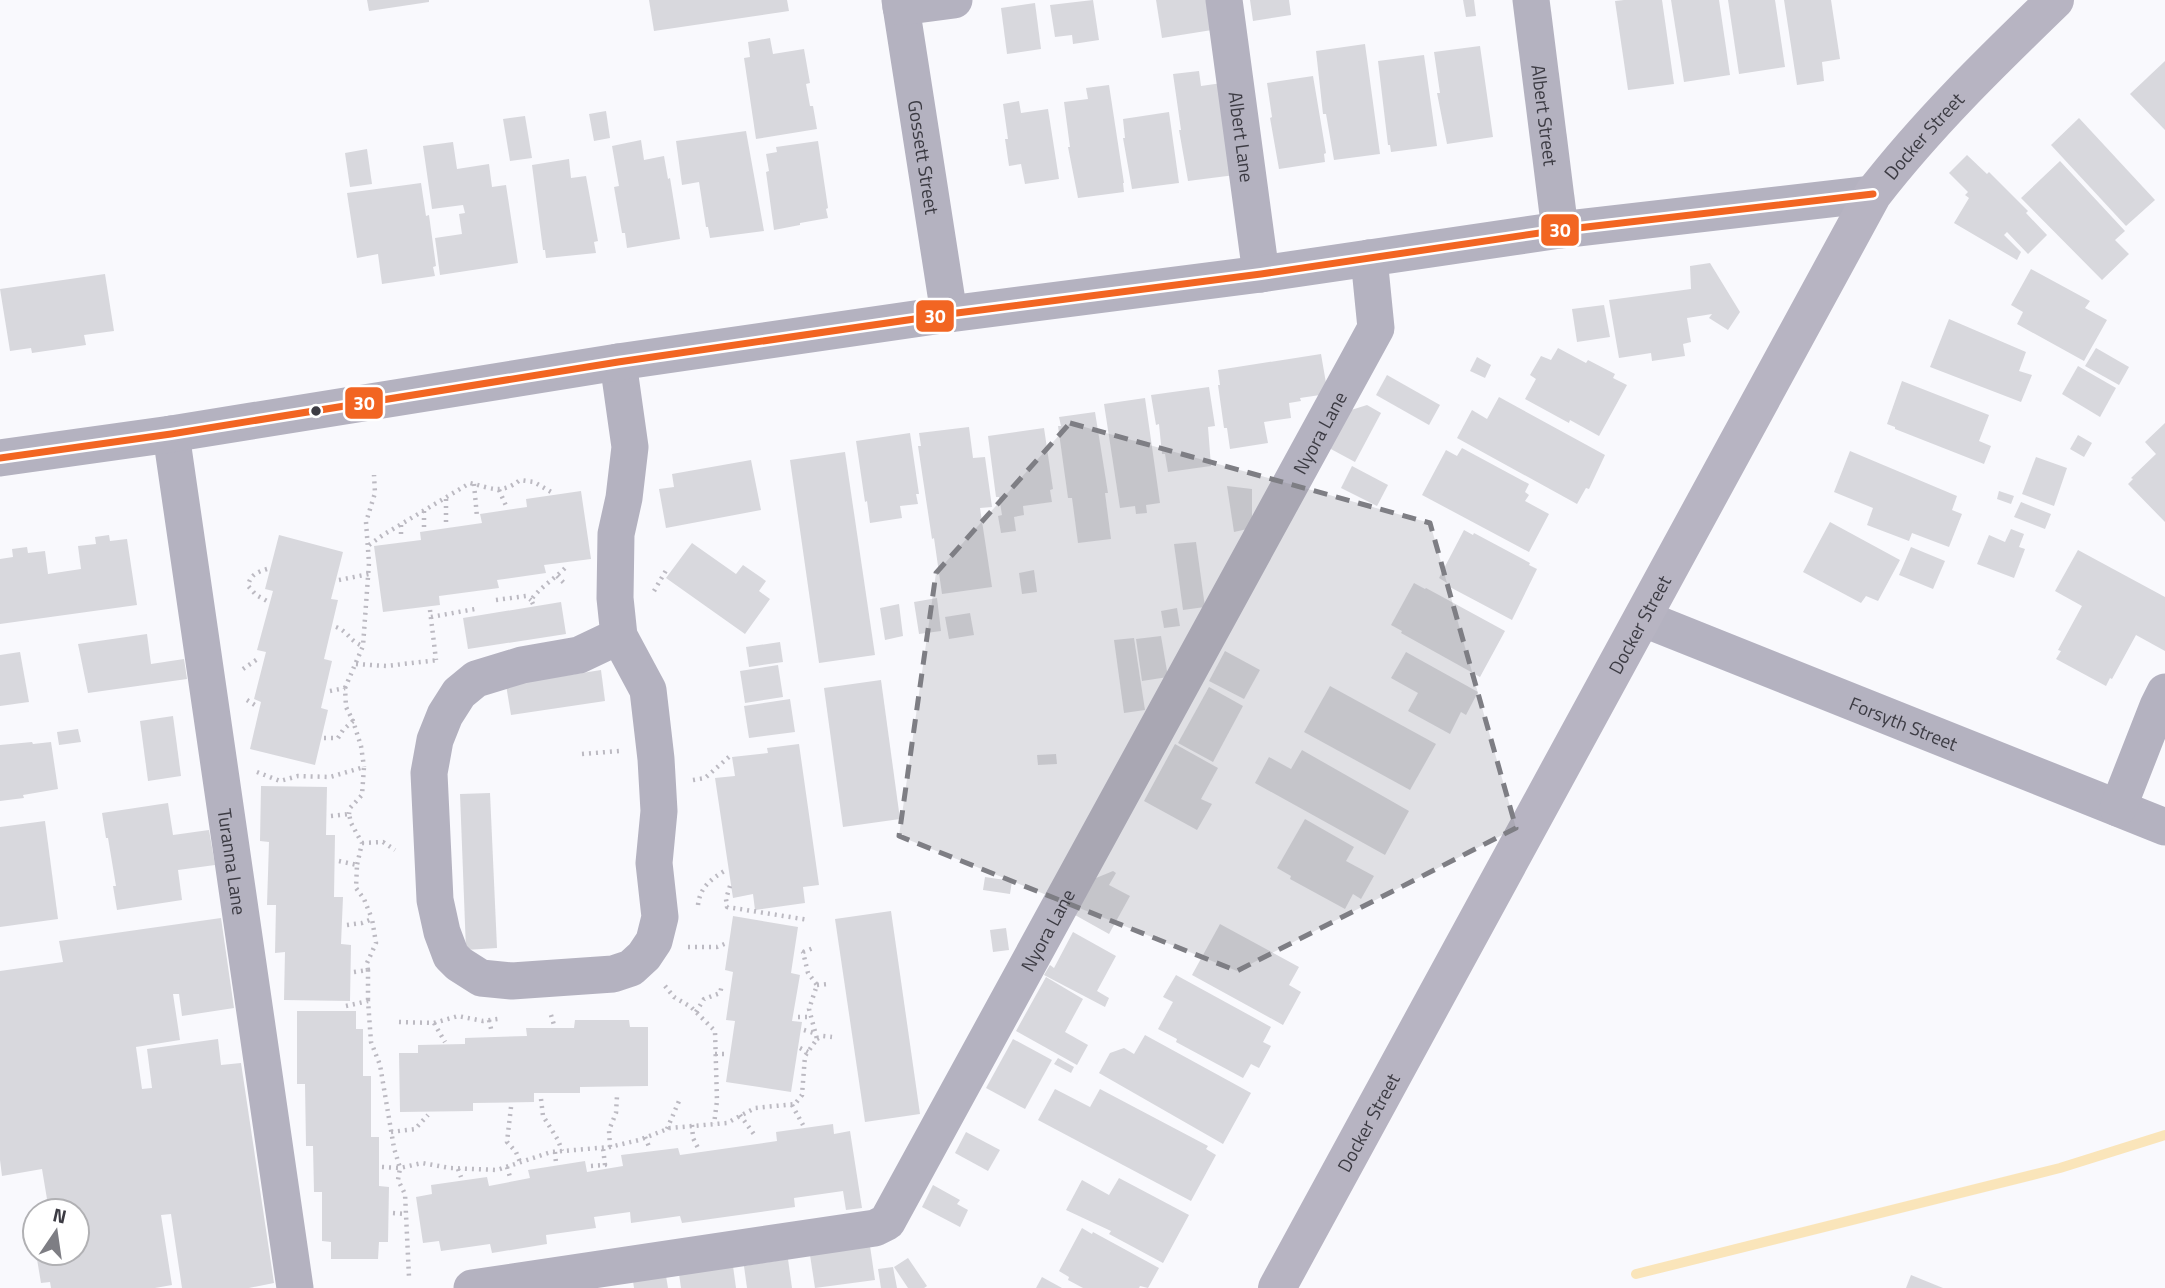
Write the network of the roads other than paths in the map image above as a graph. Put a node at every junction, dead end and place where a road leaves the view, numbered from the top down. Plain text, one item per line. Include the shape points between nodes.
1 (954, 0) edge
2 (1224, 0) edge
3 (1531, 0) edge
4 (2055, 0) edge
5 (900, 4) edge
6 (1873, 194) junction
7 (1560, 230) junction
8 (1369, 258) junction
9 (1261, 274) junction
10 (949, 314) junction
11 (618, 362) junction
12 (171, 435) junction
13 (0, 458) edge
14 (1642, 618) junction
15 (619, 636) junction
16 (2165, 692) edge
17 (2118, 808) junction
18 (2165, 827) edge
19 (295, 1288) edge
20 (472, 1288) edge
21 (1277, 1288) edge

1 - 5 street
2 - 9 street, Albert Lane
3 - 7 street, Albert Street
4 - 6 main road, Docker Street via 1944,109
5 - 10 street, Gossett Street
6 - 7 street
6 - 14 main road, Docker Street
7 - 8 street
8 - 9 street
8 - 20 street, Nyora Lane via 1376,328 887,1222 875,1228
9 - 10 street
10 - 11 street
11 - 12 street
11 - 15 street via 630,447 616,534
12 - 13 street
12 - 19 street, Turanna Lane
14 - 17 street, Forsyth Street
14 - 21 main road, Docker Street
15 - 15 street via 648,690 656,759 659,811 654,863 660,918 654,941 631,968 613,974 512,981 481,978 451,956 435,900 429,773 445,715 459,693 476,679 579,655
16 - 17 street
17 - 18 street, Forsyth Street

